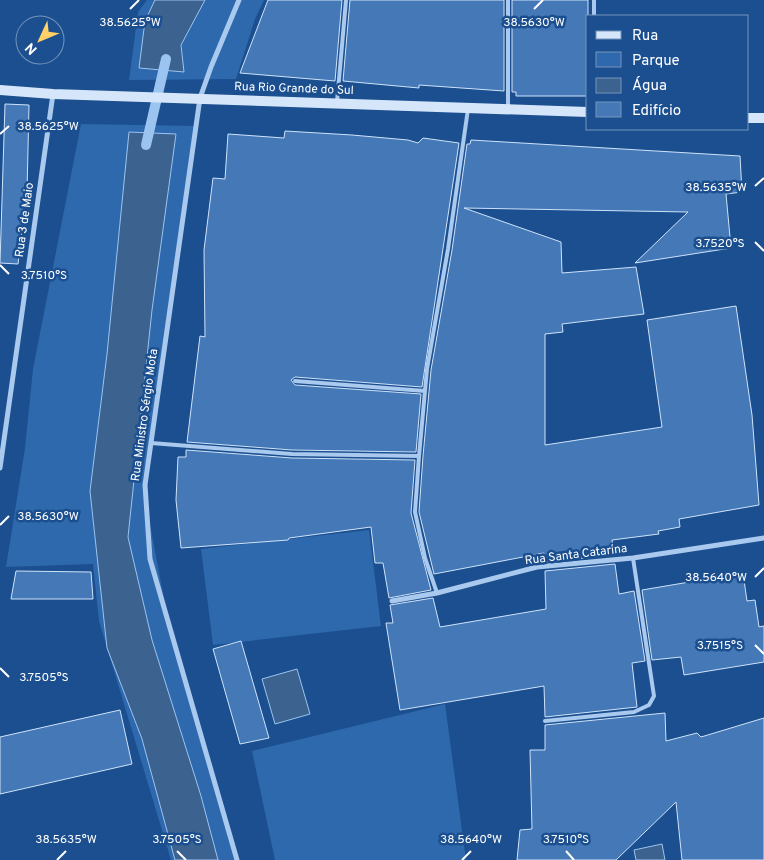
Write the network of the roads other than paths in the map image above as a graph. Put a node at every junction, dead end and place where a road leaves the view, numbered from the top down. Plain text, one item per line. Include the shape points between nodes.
1 (238, 0) edge
2 (346, 0) edge
3 (508, 0) edge
4 (594, 0) edge
5 (594, 15) edge
6 (0, 90) edge
7 (53, 94) junction
8 (198, 98) junction
9 (337, 103) junction
10 (468, 108) junction
11 (508, 109) junction
12 (586, 112) edge
13 (749, 118) edge
14 (764, 118) edge
15 (295, 381) dead end
16 (425, 391) junction
17 (151, 443) junction
18 (419, 456) junction
19 (0, 468) edge
20 (764, 538) edge
21 (633, 558) junction
22 (437, 593) junction
23 (392, 601) dead end
24 (545, 721) dead end
25 (237, 860) edge

1 - 8 street, Rua Ministro Sérgio Mota
2 - 9 lane
3 - 11 lane
4 - 5 lane
6 - 7 street, Rua Rio Grande do Sul
7 - 8 street, Rua Rio Grande do Sul
7 - 19 street, Rua 3 de Maio
8 - 9 street, Rua Rio Grande do Sul
8 - 17 street, Rua Ministro Sérgio Mota
9 - 10 street, Rua Rio Grande do Sul
10 - 11 street, Rua Rio Grande do Sul
10 - 16 lane
11 - 12 street, Rua Rio Grande do Sul
13 - 14 street
15 - 16 lane
16 - 18 lane
17 - 18 lane via 292,454
17 - 25 street, Rua Ministro Sérgio Mota via 145,485 150,559
18 - 22 lane via 415,512
20 - 21 street, Rua Santa Catarina
21 - 22 street, Rua Santa Catarina via 537,567
21 - 24 lane via 654,696 649,705 634,712
22 - 23 street, Rua Santa Catarina

